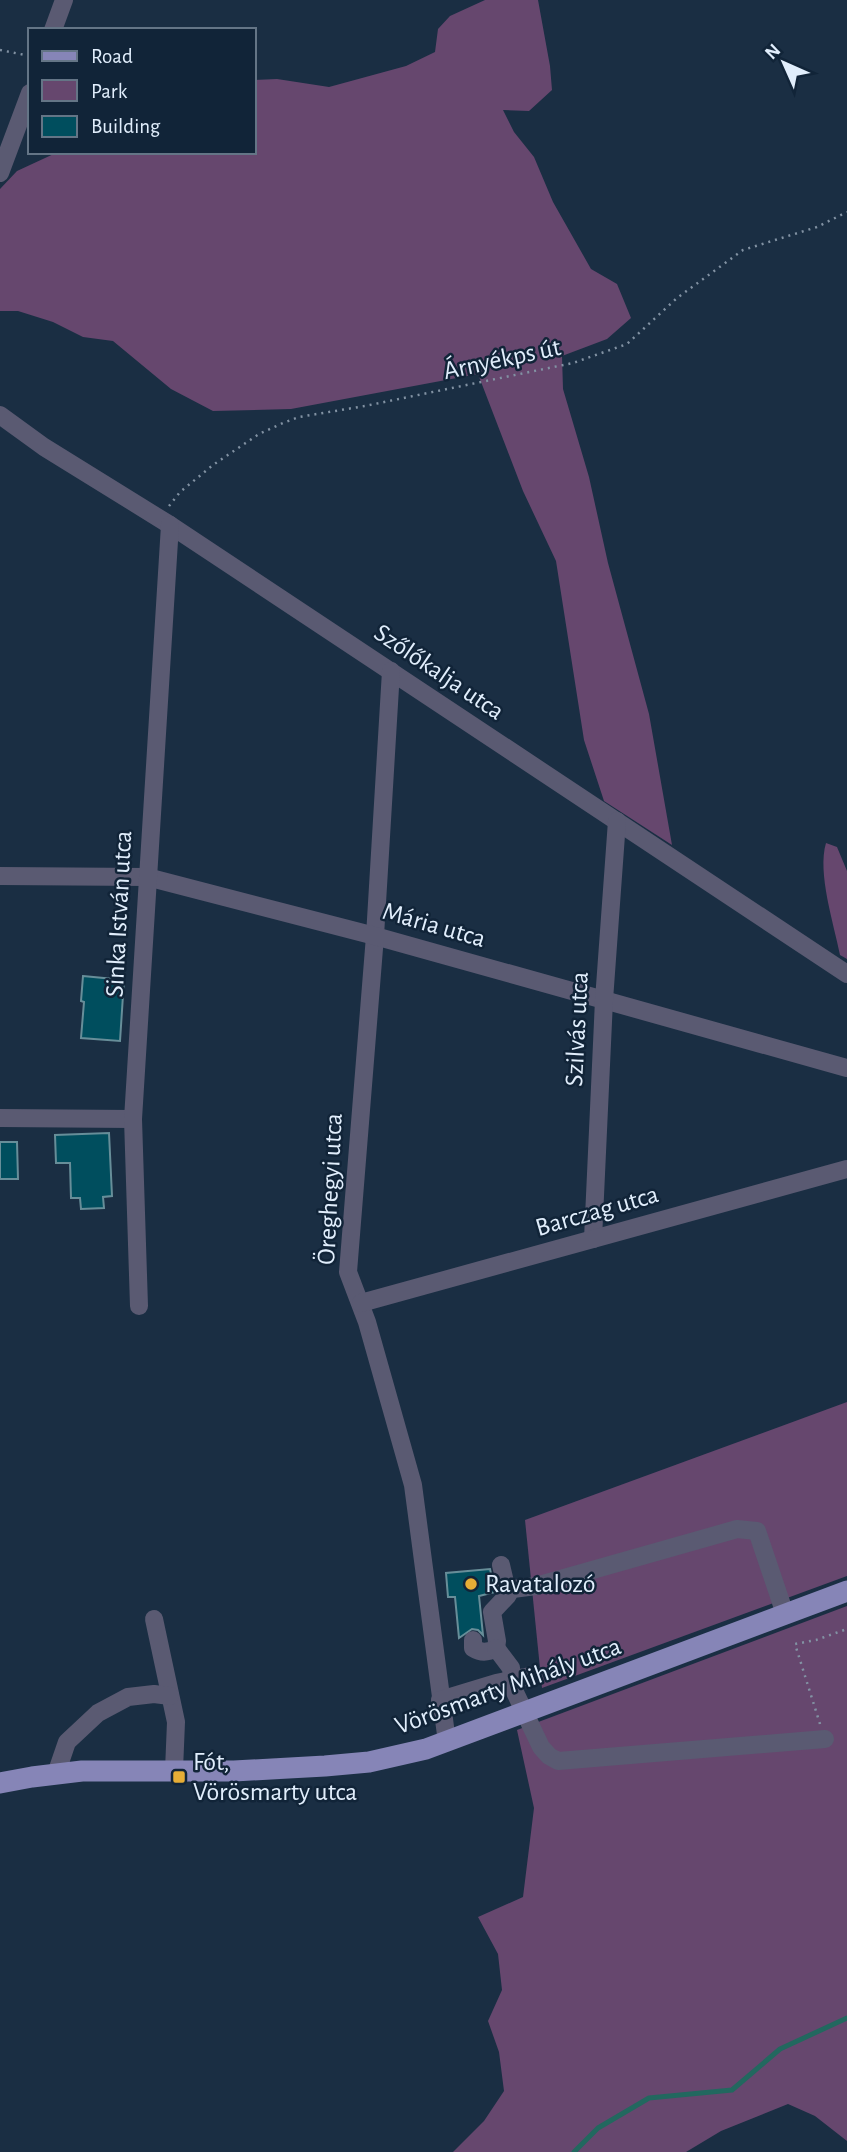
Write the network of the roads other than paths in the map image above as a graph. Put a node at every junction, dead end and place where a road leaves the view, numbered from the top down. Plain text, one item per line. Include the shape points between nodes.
1 (64, 0) edge
2 (54, 28) edge
3 (28, 98) edge
4 (0, 173) edge
5 (0, 415) edge
6 (164, 522) junction
7 (391, 671) junction
8 (617, 821) junction
9 (0, 876) edge
10 (147, 877) junction
11 (375, 936) junction
12 (847, 974) edge
13 (604, 1000) junction
14 (847, 1068) edge
15 (0, 1118) edge
16 (133, 1119) junction
17 (847, 1169) edge
18 (593, 1239) junction
19 (361, 1303) junction
20 (139, 1306) dead end
21 (500, 1565) dead end
22 (506, 1590) junction
23 (847, 1591) edge
24 (785, 1614) junction
25 (154, 1619) dead end
26 (473, 1640) dead end
27 (496, 1648) junction
28 (535, 1675) dead end
29 (513, 1679) junction
30 (170, 1696) junction
31 (440, 1700) junction
32 (524, 1713) junction
33 (825, 1739) road end
34 (447, 1742) junction
35 (174, 1770) junction
36 (56, 1774) junction
37 (0, 1783) edge

1 - 2 street
3 - 4 street
5 - 6 street, Szőlőkalja utca
6 - 7 street, Szőlőkalja utca
6 - 10 street, Sinka István utca
7 - 8 street, Szőlőkalja utca
7 - 11 street, Öreghegyi utca
8 - 12 street, Szőlőkalja utca
8 - 13 street, Szilvás utca
9 - 10 street, Mária utca
10 - 11 street, Mária utca
10 - 16 street, Sinka István utca
11 - 13 street, Mária utca
11 - 19 street, Öreghegyi utca via 348,1272
13 - 14 street, Mária utca
13 - 18 street, Szilvás utca
15 - 16 street
16 - 20 street, Sinka István utca
17 - 18 street, Barczag utca
18 - 19 street, Barczag utca
19 - 31 street, Öreghegyi utca via 413,1485
21 - 22 street
22 - 24 street via 536,1586 737,1529 757,1531
22 - 27 street via 508,1595 492,1612
23 - 24 main road, Vörösmarty Mihály utca
24 - 32 main road, Vörösmarty Mihály utca
25 - 30 street
26 - 27 street via 473,1648 480,1652
27 - 29 street via 511,1668
28 - 29 street
29 - 31 street
29 - 32 street
30 - 35 street via 176,1722
30 - 36 street via 128,1697 99,1713 67,1742
31 - 34 street, Öreghegyi utca
32 - 33 street via 541,1747 558,1761
32 - 34 main road, Vörösmarty Mihály utca
34 - 35 main road, Vörösmarty Mihály utca via 369,1762
35 - 36 main road, Vörösmarty Mihály utca
36 - 37 main road, Vörösmarty Mihály utca

